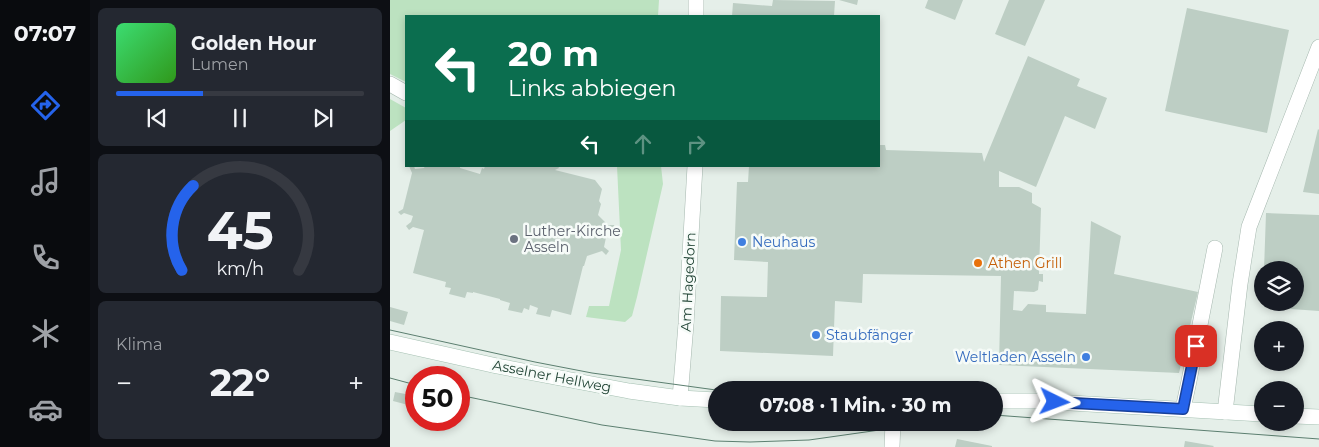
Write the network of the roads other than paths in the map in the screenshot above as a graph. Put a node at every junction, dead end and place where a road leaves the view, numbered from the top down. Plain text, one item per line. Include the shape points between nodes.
1 (696, 0) edge
2 (696, 15) edge
3 (1319, 47) edge
4 (390, 84) edge
5 (405, 92) edge
6 (695, 167) edge
7 (1215, 248) dead end
8 (390, 342) edge
9 (680, 398) junction
10 (708, 400) edge
11 (1003, 400) edge
12 (1183, 409) junction
13 (1225, 412) junction
14 (1254, 414) edge
15 (1304, 417) edge
16 (1319, 418) edge
17 (893, 431) edge
18 (892, 447) edge

1 - 2 main road
3 - 13 main road via 1249,227
4 - 5 main road
6 - 9 main road, Am Hagedorn
7 - 12 main road
8 - 9 main road, Asselner Hellweg via 542,375
9 - 10 main road, Asselner Hellweg
11 - 12 main road
12 - 13 main road
13 - 14 main road
15 - 16 main road
17 - 18 main road

